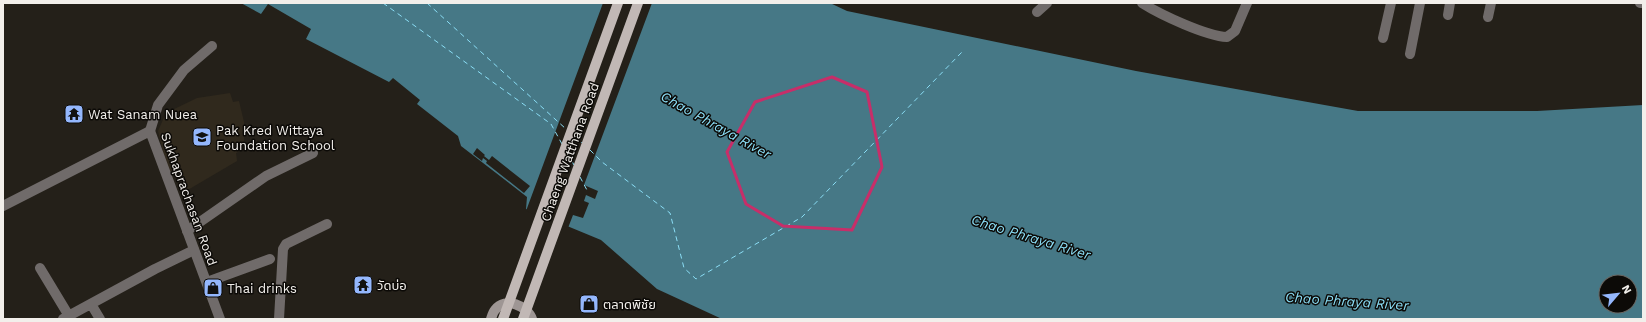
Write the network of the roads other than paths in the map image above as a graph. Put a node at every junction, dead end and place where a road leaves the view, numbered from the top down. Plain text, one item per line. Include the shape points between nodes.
1 (618, 3) edge
2 (638, 3) edge
3 (1047, 3) edge
4 (1142, 3) edge
5 (1247, 3) edge
6 (1391, 3) edge
7 (1420, 3) edge
8 (1450, 3) edge
9 (1491, 3) edge
10 (1640, 3) edge
11 (1643, 3) edge
12 (1037, 12) dead end
13 (1448, 15) dead end
14 (1488, 17) dead end
15 (1383, 38) dead end
16 (212, 46) dead end
17 (1410, 54) dead end
18 (150, 131) junction
19 (314, 153) dead end
20 (3, 206) edge
21 (327, 224) dead end
22 (187, 231) junction
23 (194, 250) junction
24 (270, 259) dead end
25 (40, 268) dead end
26 (207, 282) junction
27 (91, 304) junction
28 (66, 317) edge
29 (100, 319) edge
30 (220, 319) edge
31 (279, 319) edge
32 (491, 319) edge
33 (503, 319) edge
34 (523, 319) edge
35 (532, 319) edge

1 - 33 main road, Chaeng Watthana Road
2 - 34 main road, Chaeng Watthana Road
3 - 12 street
4 - 5 street via 1180,22 1227,37 1235,31
6 - 15 street
7 - 17 street
8 - 13 street
9 - 14 street
10 - 11 street
16 - 18 street via 184,70 158,105
18 - 20 street, Sukhaprachasan Road
18 - 22 street, Sukhaprachasan Road
19 - 22 street via 266,176
21 - 31 street via 286,244 283,249
22 - 23 street, Sukhaprachasan Road
23 - 26 street, Sukhaprachasan Road
23 - 27 street
24 - 26 street
25 - 28 street
26 - 30 street, Sukhaprachasan Road
27 - 28 street
27 - 29 street
32 - 35 main road via 501,305 513,304 524,307

